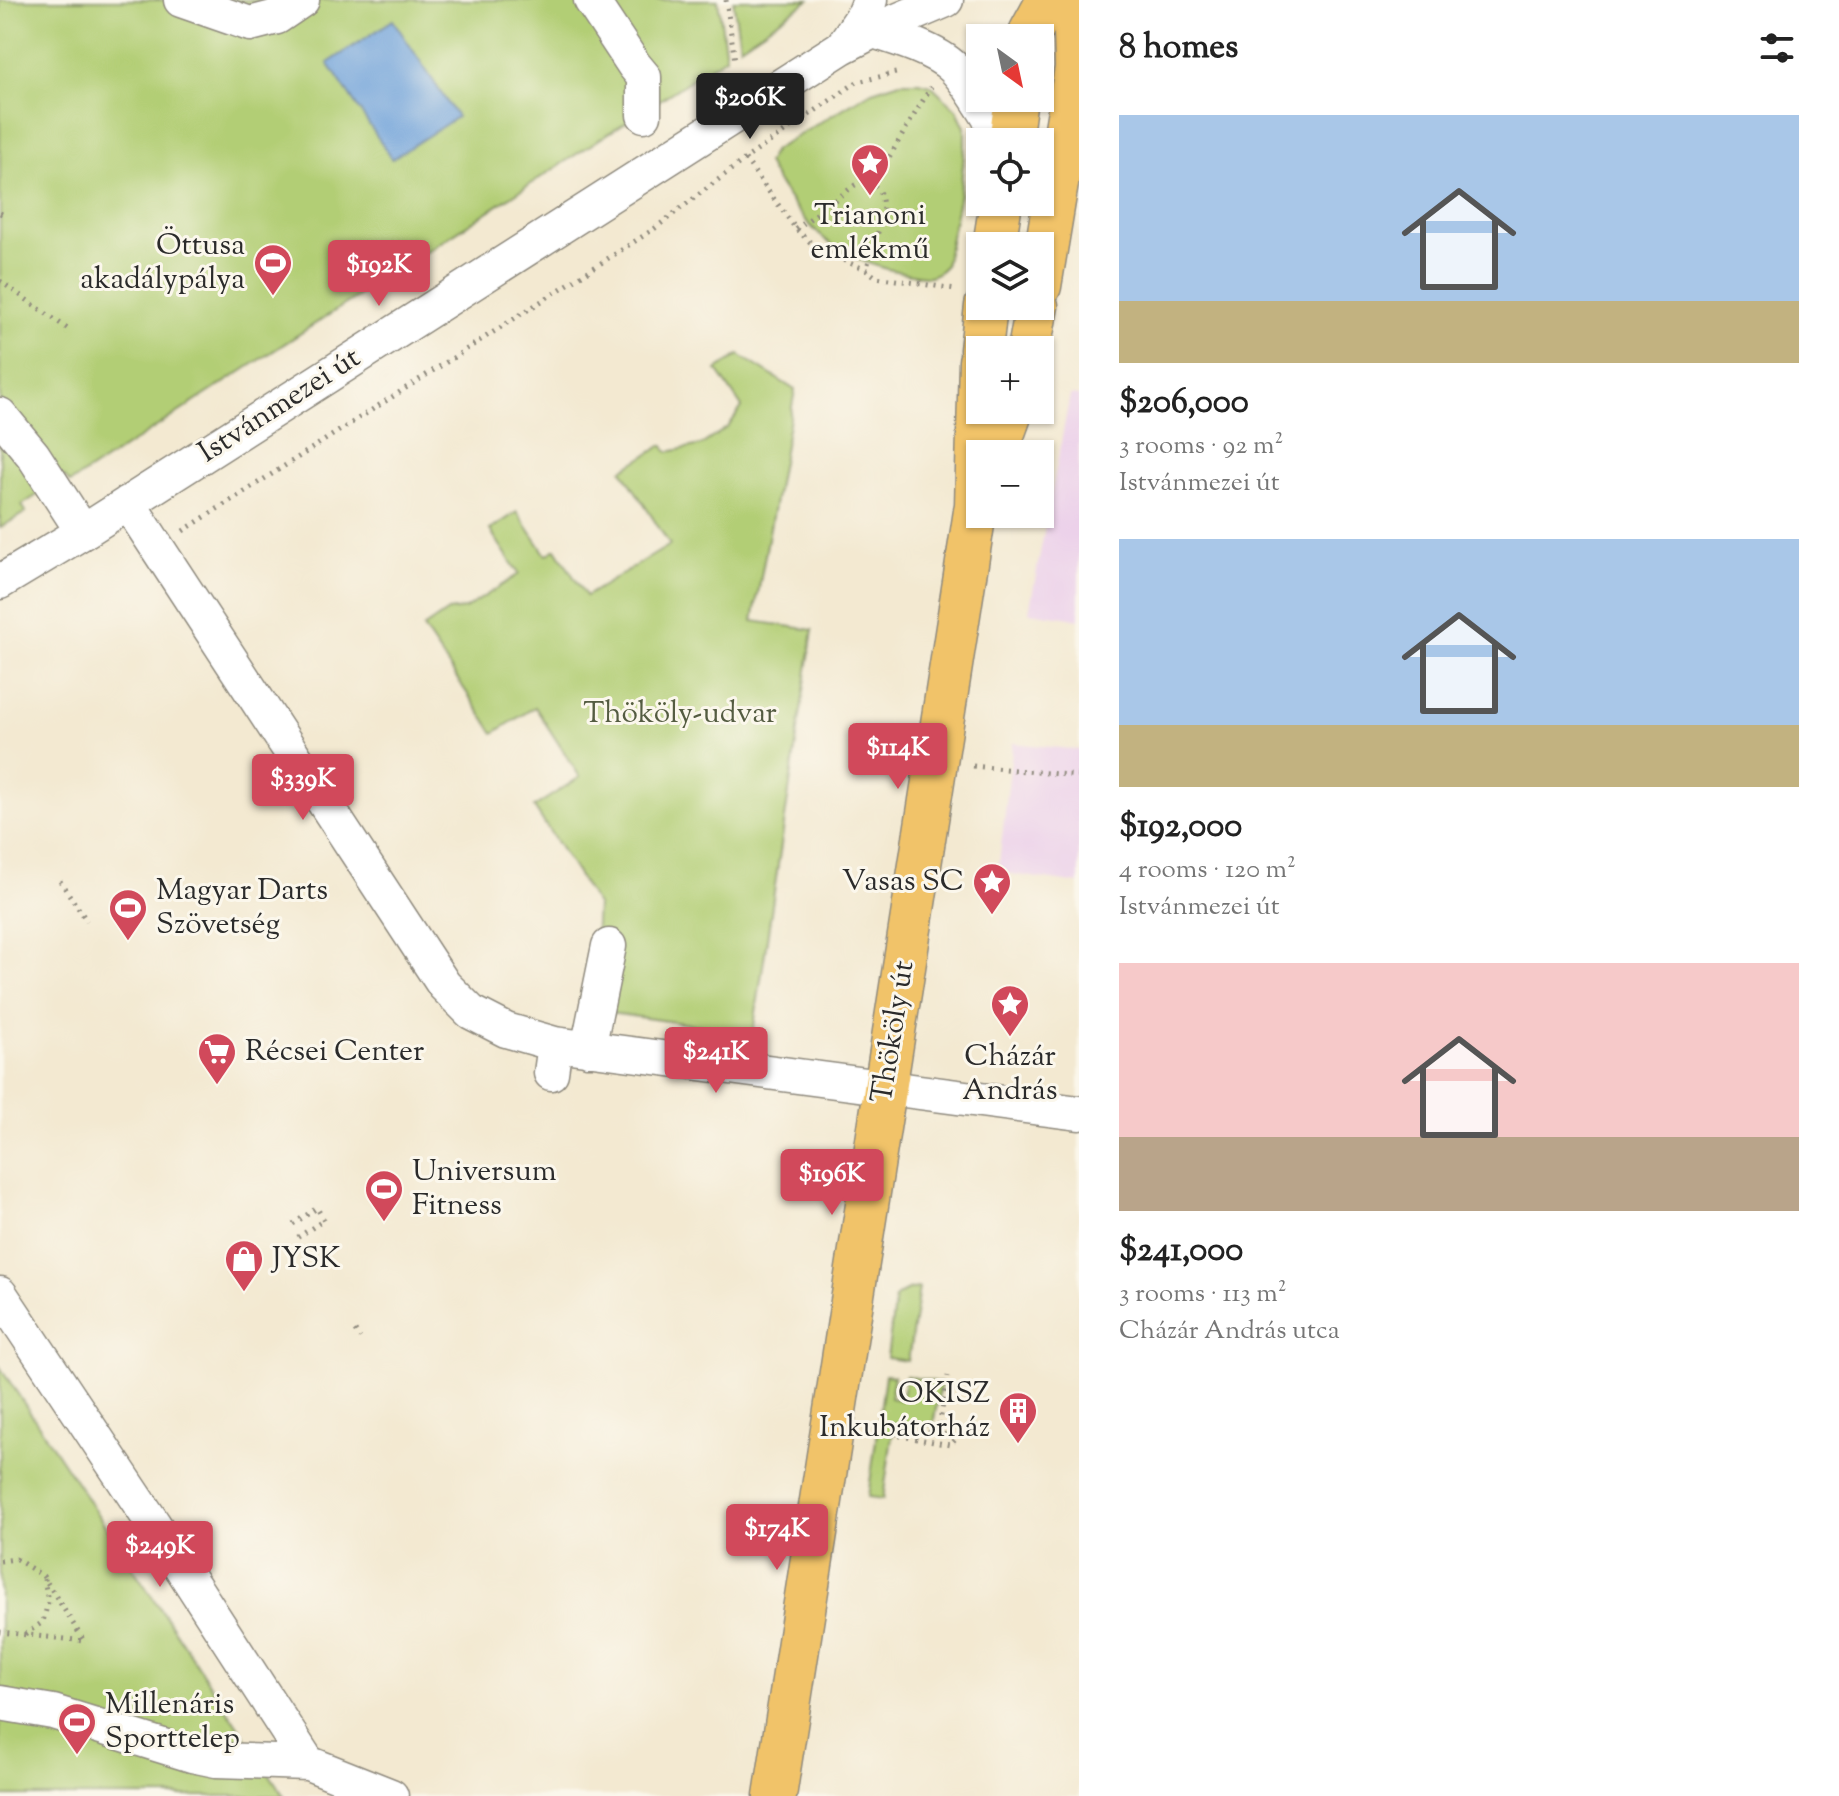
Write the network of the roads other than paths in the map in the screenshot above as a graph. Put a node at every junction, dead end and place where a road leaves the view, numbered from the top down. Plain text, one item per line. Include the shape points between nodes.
1 (181, 0) edge
2 (302, 0) edge
3 (591, 0) edge
4 (946, 0) edge
5 (1048, 0) edge
6 (1074, 0) edge
7 (871, 16) edge
8 (1035, 24) edge
9 (997, 128) edge
10 (671, 158) junction
11 (1049, 232) edge
12 (0, 415) edge
13 (128, 503) junction
14 (974, 528) edge
15 (83, 532) junction
16 (0, 582) edge
17 (609, 946) dead end
18 (565, 1055) junction
19 (885, 1087) junction
20 (1079, 1113) edge
21 (0, 1294) edge
22 (0, 1703) edge
23 (308, 1763) junction
24 (391, 1796) edge
25 (775, 1796) edge

1 - 2 street via 250,24 277,17
3 - 10 street via 634,65 638,100
4 - 7 street, Istvánmezei út
5 - 8 main road
6 - 11 main road via 1076,68
7 - 9 street via 953,67
7 - 10 street, Istvánmezei út via 842,47
10 - 13 street, Istvánmezei út
12 - 15 street
13 - 15 street, Istvánmezei út
13 - 18 street via 444,985 471,1012
14 - 19 main road, Thököly út
15 - 16 street, Istvánmezei út
17 - 18 street
18 - 19 street
19 - 20 street
19 - 25 main road, Thököly út
21 - 23 street
22 - 23 street via 53,1712 216,1760
23 - 24 street

